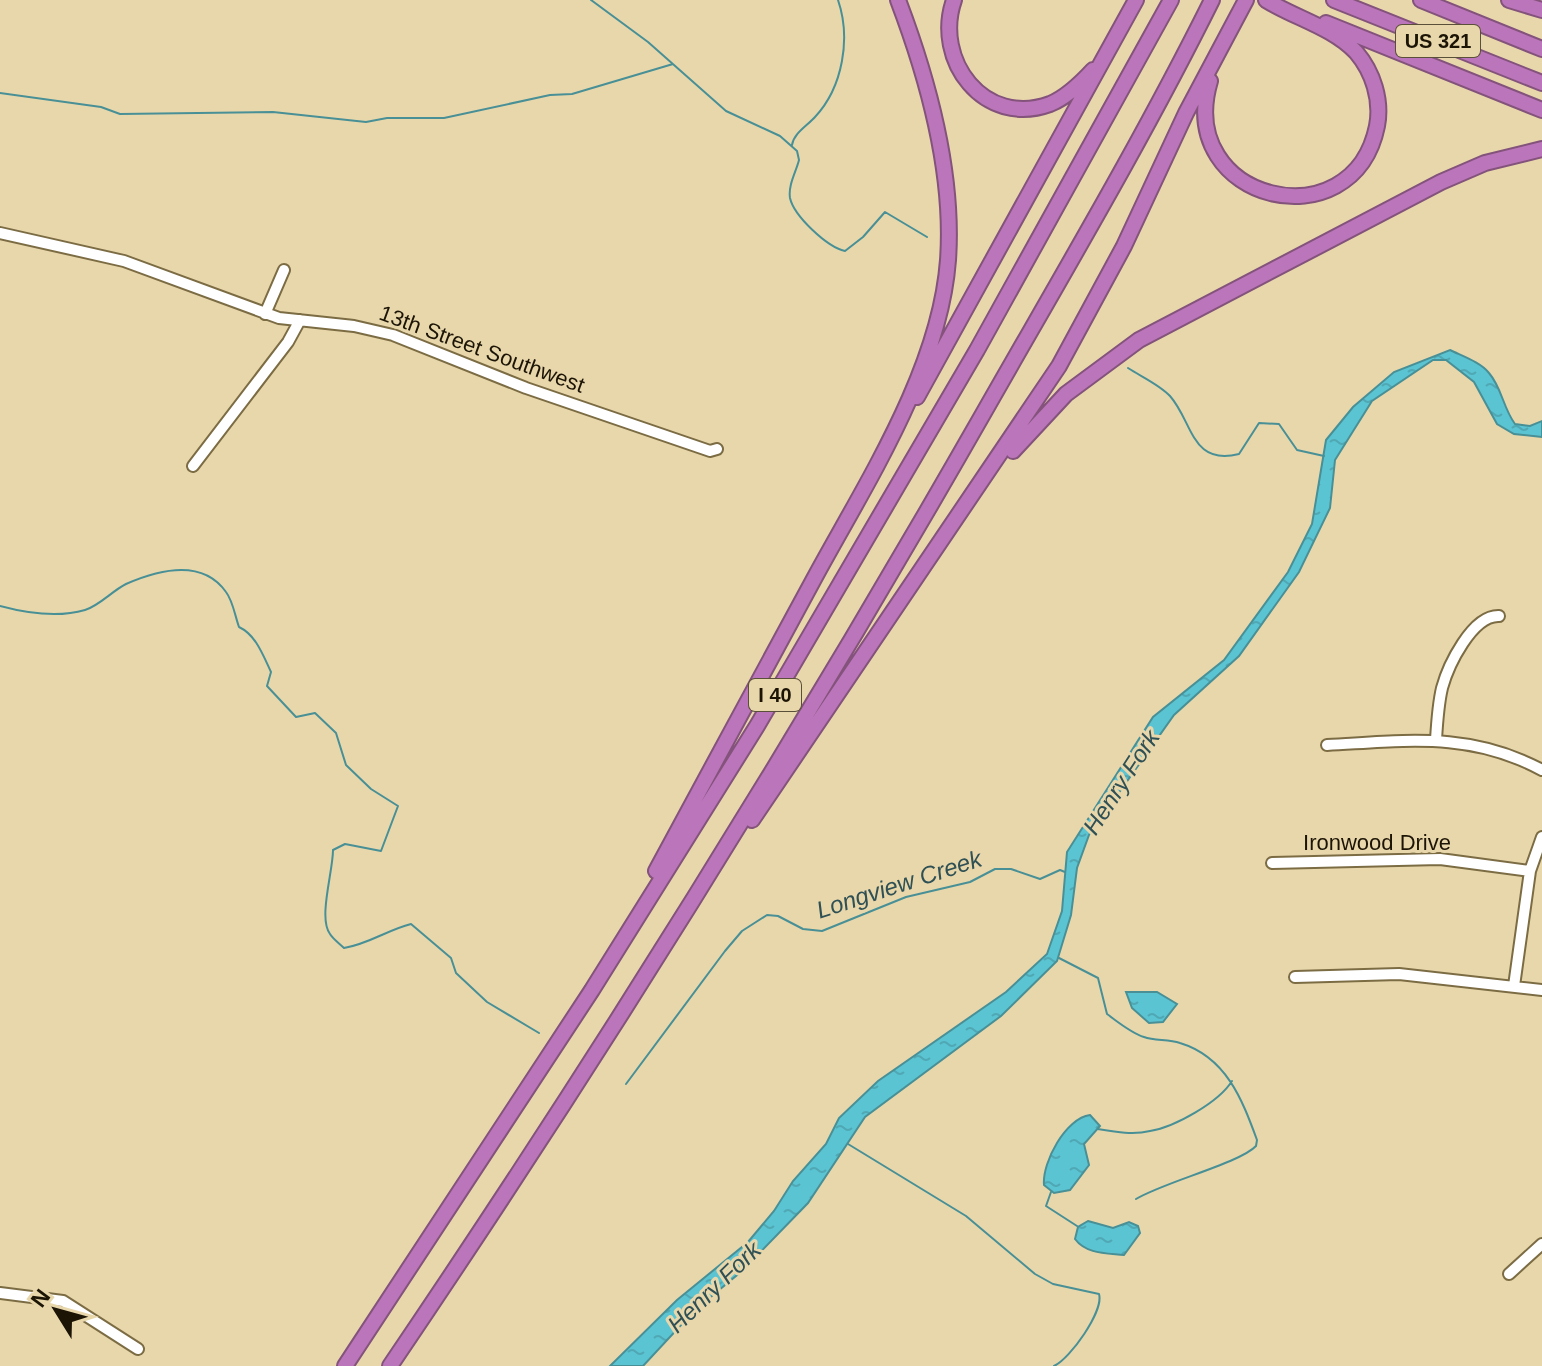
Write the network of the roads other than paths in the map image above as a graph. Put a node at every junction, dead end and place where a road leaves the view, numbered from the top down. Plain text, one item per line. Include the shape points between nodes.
1 (898, 0) edge
2 (954, 0) edge
3 (1136, 0) edge
4 (1212, 0) edge
5 (1246, 0) edge
6 (1266, 0) edge
7 (1334, 0) edge
8 (1421, 0) edge
9 (1509, 0) edge
10 (1170, 1) edge
11 (1542, 10) edge
12 (1542, 49) edge
13 (1108, 51) junction
14 (1218, 51) junction
15 (1542, 83) edge
16 (1542, 110) edge
17 (1542, 149) edge
18 (0, 233) edge
19 (284, 270) dead end
20 (265, 314) junction
21 (300, 320) junction
22 (717, 449) dead end
23 (877, 462) junction
24 (193, 466) dead end
25 (965, 510) junction
26 (1499, 616) dead end
27 (1436, 740) junction
28 (1327, 745) dead end
29 (1542, 770) edge
30 (1542, 837) edge
31 (715, 863) junction
32 (1272, 863) dead end
33 (1530, 871) junction
34 (1295, 977) dead end
35 (1514, 986) junction
36 (1542, 990) edge
37 (543, 1062) junction
38 (1542, 1244) edge
39 (1509, 1274) dead end
40 (0, 1293) edge
41 (138, 1349) dead end
42 (345, 1366) edge
43 (390, 1366) edge

1 - 23 highway via 945,172 948,262 931,343
2 - 13 highway via 948,36 955,64 976,91 1002,105 1037,107 1061,98
3 - 13 highway
4 - 31 highway, I 40 via 946,479
5 - 14 highway
6 - 14 highway via 1335,36 1356,52 1370,73 1379,118 1372,144 1355,170 1325,191 1299,197 1264,193 1234,176 1218,157 1206,128 1205,100
6 - 16 highway
7 - 15 highway, US 321
8 - 12 highway, US 321
9 - 11 highway
10 - 37 highway, I 40 via 876,525 757,726
13 - 23 highway
14 - 25 highway via 1077,336
17 - 25 highway via 1485,163 1441,182 1139,340 1057,404
18 - 20 street, 13th Street Southwest via 124,261
19 - 20 street
20 - 21 street, 13th Street Southwest
21 - 22 street, 13th Street Southwest via 393,335 526,388 710,451
21 - 24 street
23 - 37 highway via 641,899
25 - 31 highway via 732,849
26 - 27 street via 1480,624 1447,673
27 - 28 street
27 - 29 street via 1486,747
30 - 33 street
31 - 43 highway, I 40
32 - 33 street, Ironwood Drive via 1440,859
33 - 35 street
34 - 35 street via 1399,974
35 - 36 street
37 - 42 highway, I 40
38 - 39 street
40 - 41 street via 63,1301

